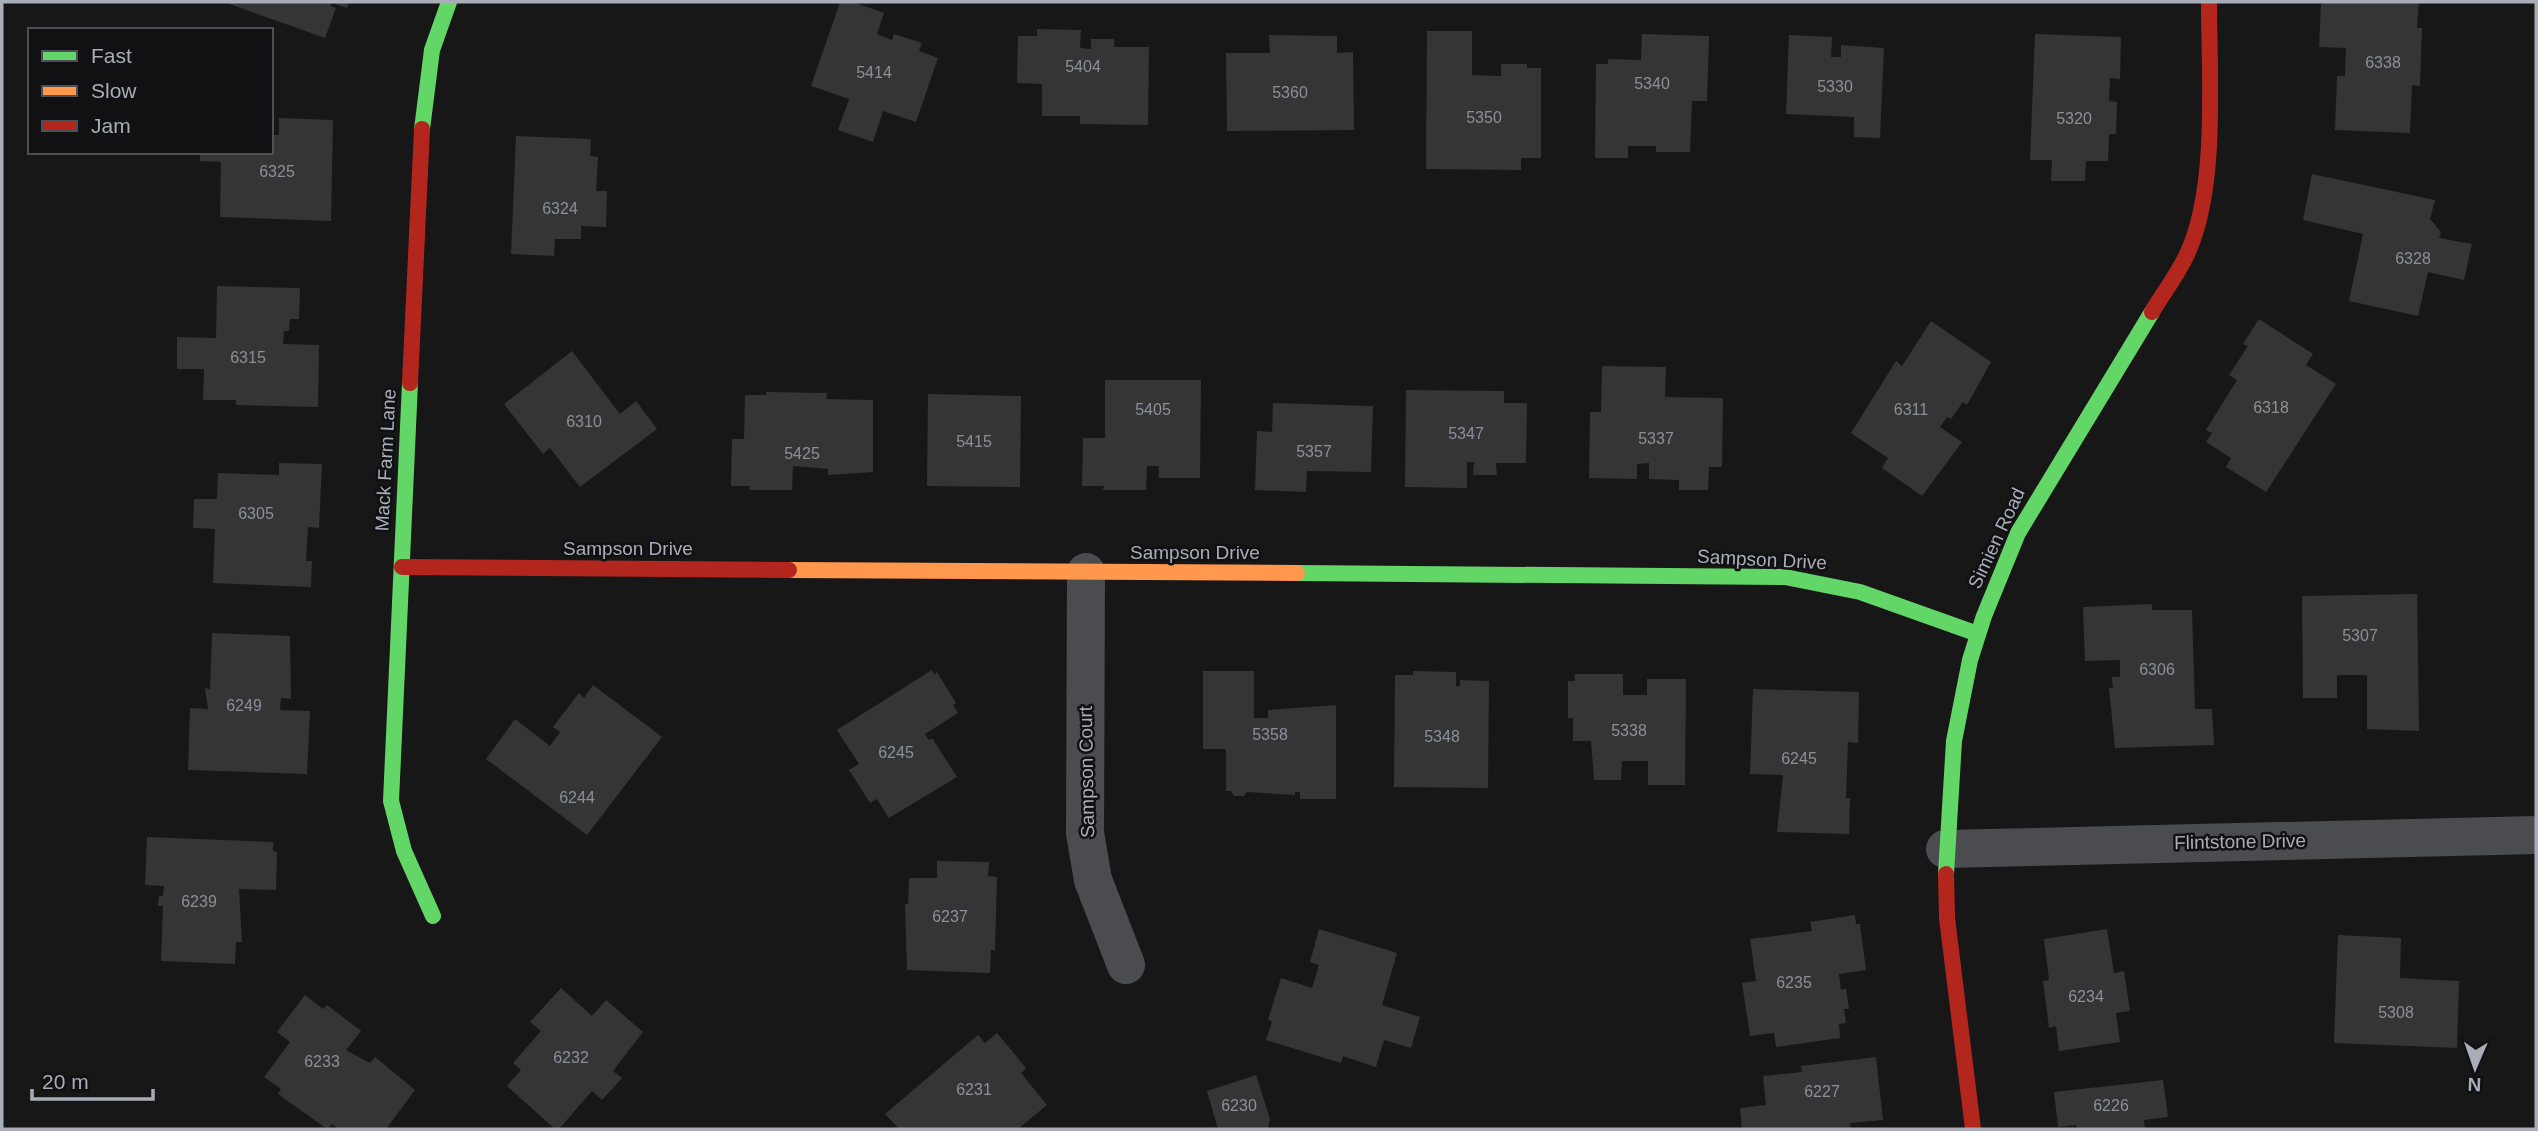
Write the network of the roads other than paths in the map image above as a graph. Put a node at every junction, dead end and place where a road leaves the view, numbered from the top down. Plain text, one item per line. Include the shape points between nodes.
1 (449, 2) edge
2 (2209, 2) edge
3 (402, 567) junction
4 (1086, 572) junction
5 (1978, 634) junction
6 (2536, 835) edge
7 (1945, 849) junction
8 (433, 916) dead end
9 (1125, 965) dead end
10 (1973, 1129) edge

1 - 3 street, Mack Farm Lane via 435,32 426,74
2 - 5 street, Simien Road via 2207,170 2203,205 2188,252 2034,504 2002,569
3 - 4 street, Sampson Drive
3 - 8 street, Mack Farm Lane via 391,801 404,851
4 - 5 street, Sampson Drive via 1785,577 1867,591
4 - 9 street, Sampson Court via 1085,833 1093,880
5 - 7 street, Simien Road via 1954,741
6 - 7 street, Flintstone Drive
7 - 10 street, Simien Road via 1947,918

